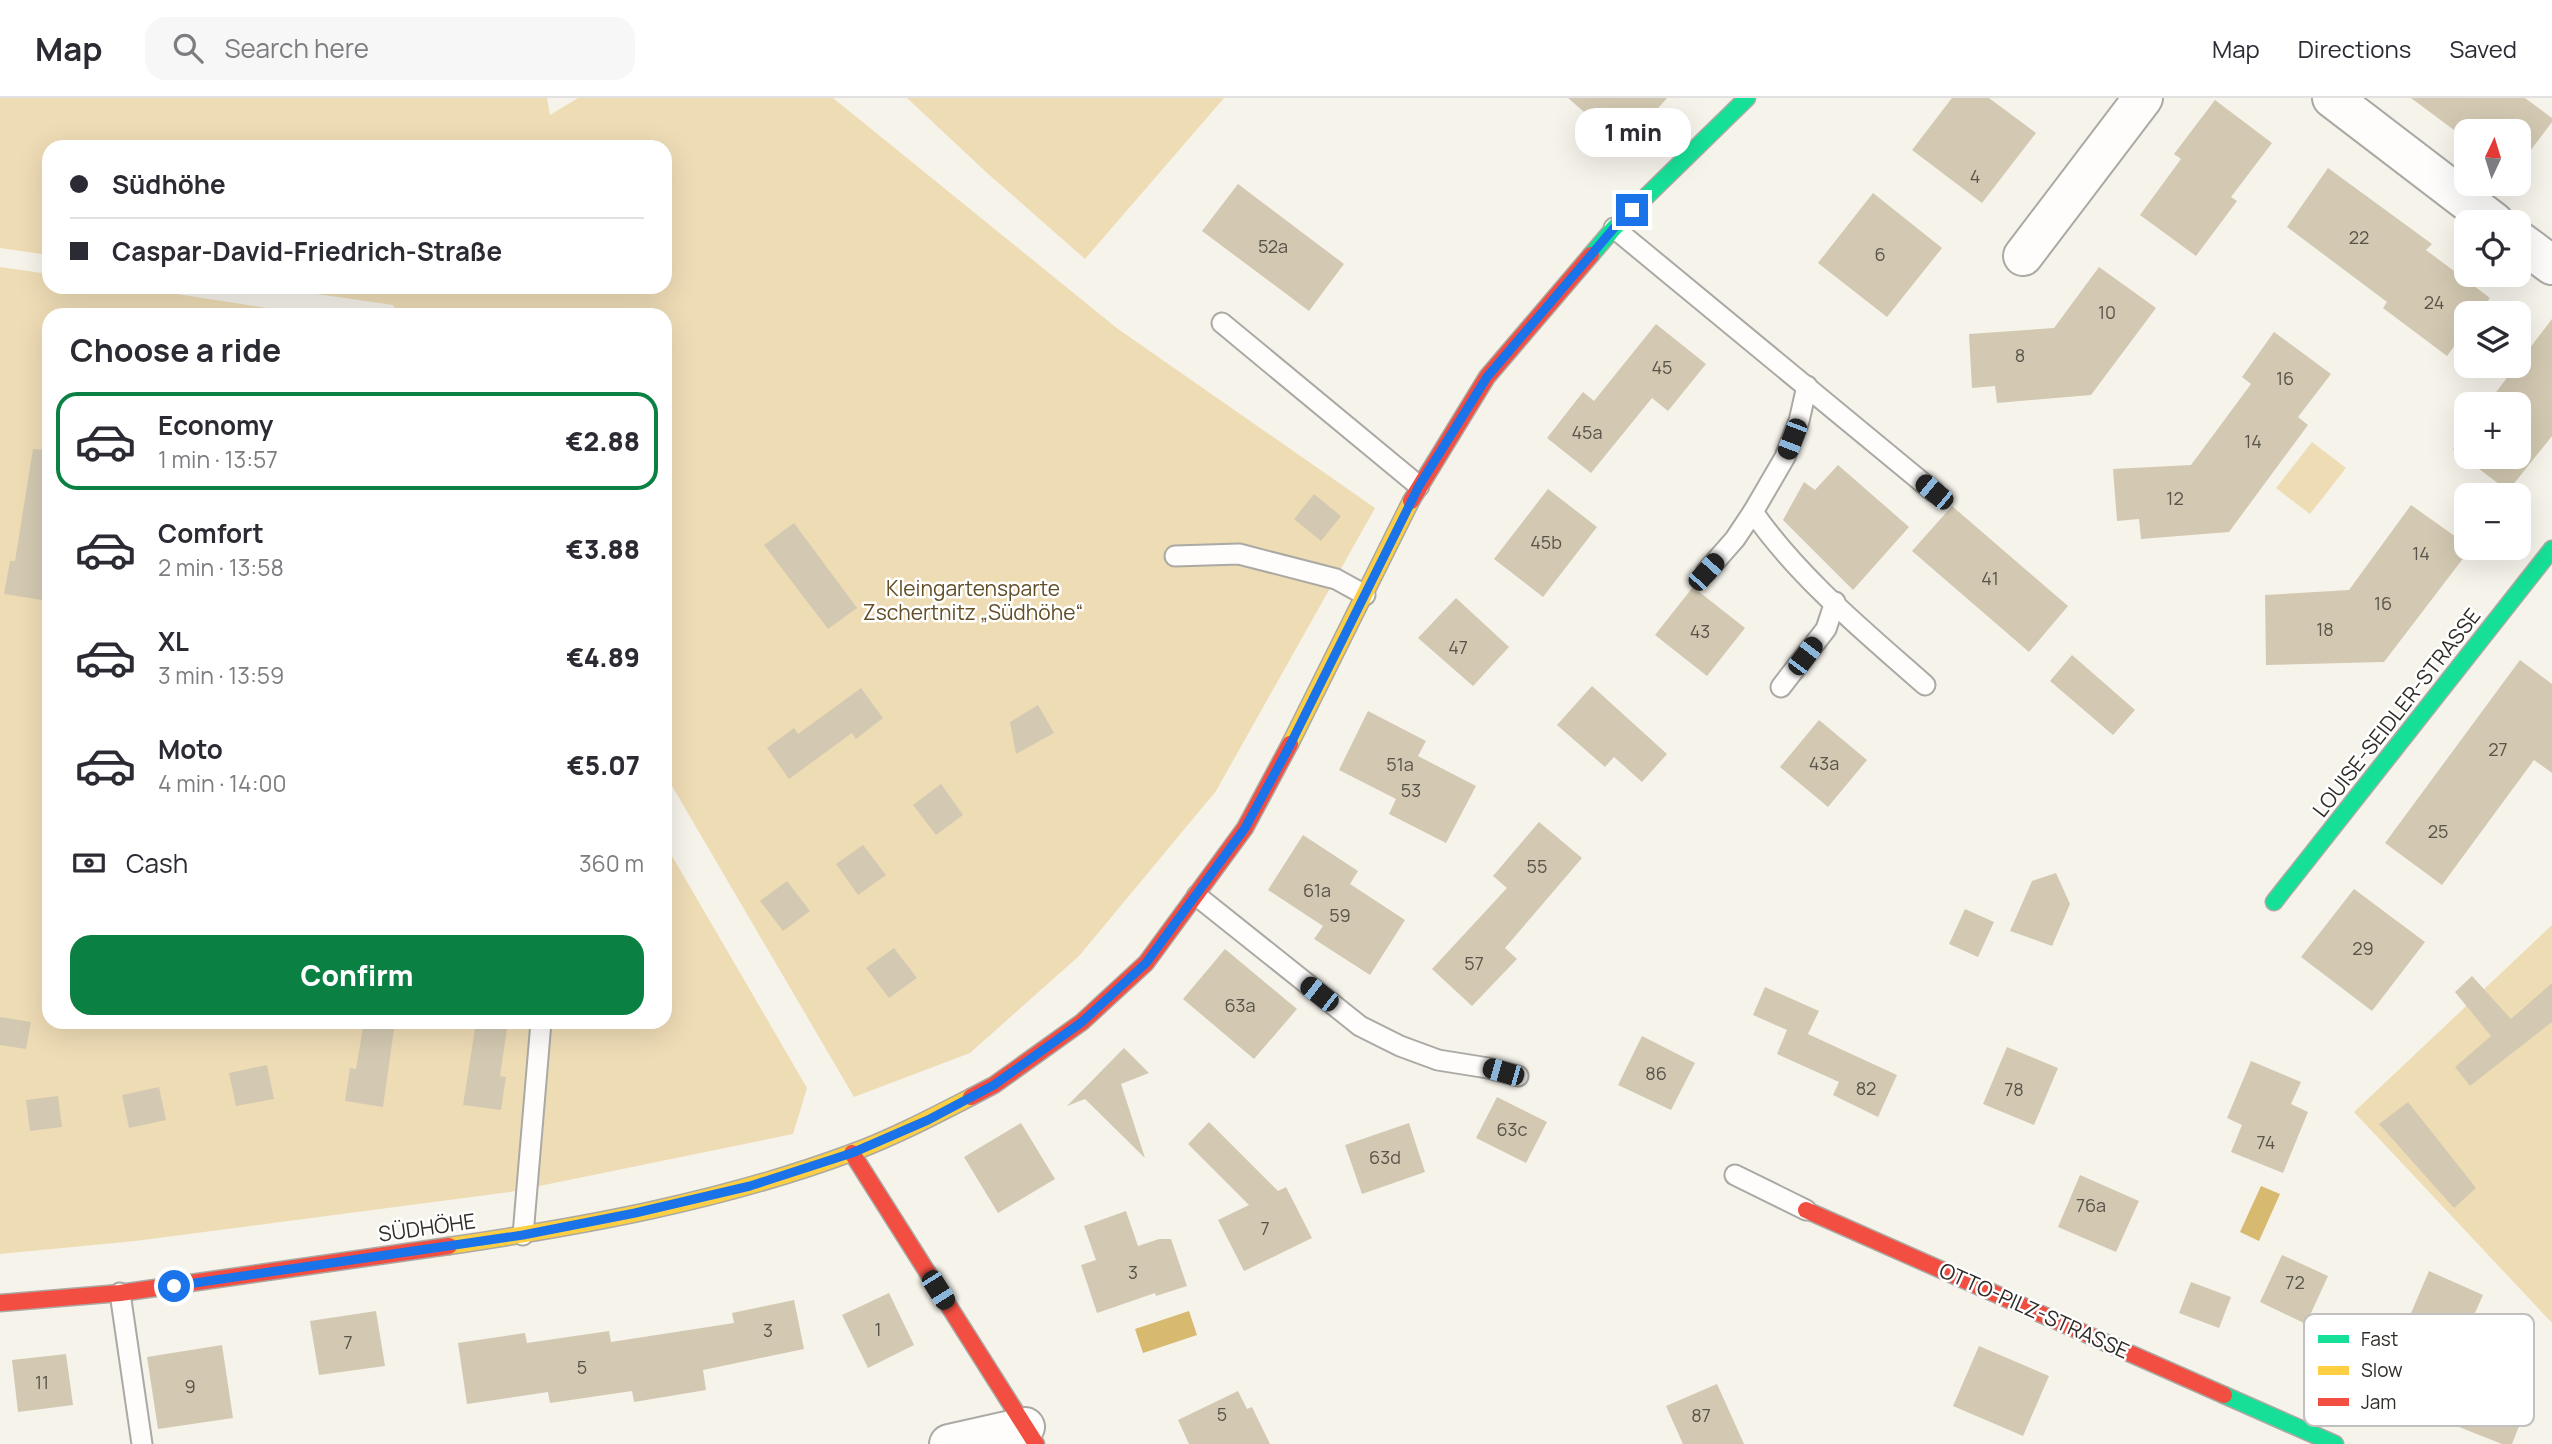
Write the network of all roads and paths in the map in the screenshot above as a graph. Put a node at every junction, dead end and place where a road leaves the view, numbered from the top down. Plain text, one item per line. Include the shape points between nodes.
1 (1747, 98) edge
2 (2143, 98) edge
3 (2332, 98) edge
4 (2478, 210) edge
5 (1614, 228) junction
6 (2531, 250) edge
7 (2023, 256) dead end
8 (2552, 265) edge
9 (1222, 323) dead end
10 (1807, 386) junction
11 (1419, 486) junction
12 (1934, 492) dead end
13 (1753, 512) junction
14 (2552, 549) edge
15 (1175, 556) dead end
16 (1706, 572) dead end
17 (1365, 594) junction
18 (1835, 602) junction
19 (1924, 685) dead end
20 (1781, 687) dead end
21 (1197, 897) junction
22 (2274, 902) dead end
23 (540, 1029) edge
24 (1518, 1076) dead end
25 (852, 1153) junction
26 (1735, 1175) dead end
27 (1806, 1210) joint
28 (523, 1235) junction
29 (120, 1293) junction
30 (0, 1303) edge
31 (1030, 1435) edge
32 (142, 1444) edge
33 (948, 1444) edge
34 (2335, 1444) edge

1 - 5 street, SÜDHÖHE
2 - 7 street
3 - 4 street
5 - 10 lane
5 - 11 street, SÜDHÖHE via 1487,377
6 - 8 street
9 - 11 lane
10 - 12 lane
10 - 13 lane via 1785,457
11 - 17 street, SÜDHÖHE
13 - 16 lane
13 - 18 lane
14 - 22 street, LOUISE-SEIDLER-STRASSE
15 - 17 lane via 1239,554 1336,579
17 - 21 street, SÜDHÖHE via 1245,828
18 - 19 lane
18 - 20 lane via 1826,629
21 - 24 lane via 1360,1026 1438,1060
21 - 25 street, SÜDHÖHE via 1146,963 1082,1022 994,1085
23 - 28 lane
25 - 28 street, SÜDHÖHE via 750,1186
25 - 31 street
26 - 27 lane, OTTO-PILZ-STRASSE
27 - 34 street, OTTO-PILZ-STRASSE
28 - 29 street, SÜDHÖHE
29 - 30 street, SÜDHÖHE
29 - 32 lane
31 - 33 street

